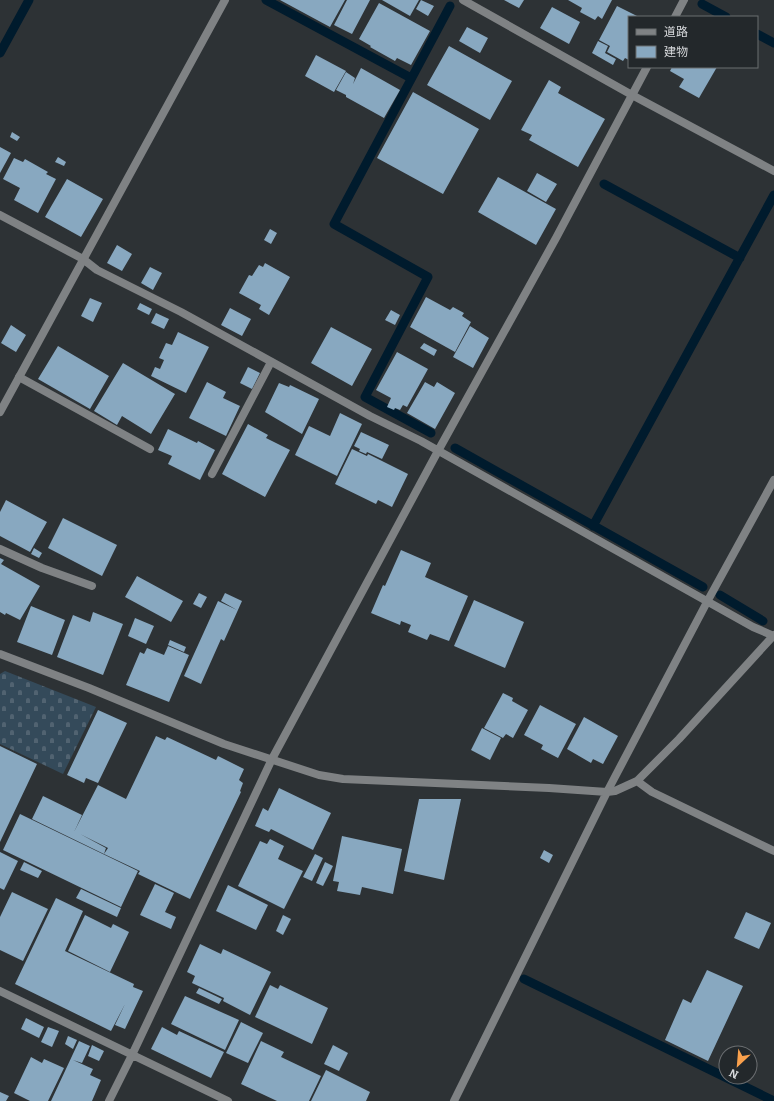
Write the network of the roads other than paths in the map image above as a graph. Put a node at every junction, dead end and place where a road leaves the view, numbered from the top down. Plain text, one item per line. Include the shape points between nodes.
1 (225, 0) edge
2 (463, 0) edge
3 (684, 0) edge
4 (676, 16) edge
5 (646, 68) edge
6 (632, 95) junction
7 (774, 171) edge
8 (0, 215) edge
9 (83, 259) junction
10 (271, 362) junction
11 (19, 377) junction
12 (0, 412) edge
13 (150, 449) dead end
14 (438, 451) junction
15 (212, 474) dead end
16 (774, 480) edge
17 (0, 549) edge
18 (92, 586) dead end
19 (707, 602) junction
20 (774, 636) edge
21 (0, 654) edge
22 (272, 759) junction
23 (637, 780) junction
24 (606, 792) junction
25 (774, 851) edge
26 (0, 991) edge
27 (132, 1055) junction
28 (109, 1101) edge
29 (228, 1101) edge
30 (454, 1101) edge

1 - 9 street
2 - 6 street
3 - 4 street
5 - 6 street
6 - 7 street
6 - 14 street
8 - 9 street
9 - 10 street via 97,270 181,312
9 - 11 street
10 - 14 street
10 - 15 street
11 - 12 street
11 - 13 street
14 - 19 street
14 - 22 street
16 - 19 street
17 - 18 street
19 - 20 street
19 - 24 street
20 - 23 street via 679,739
21 - 22 street via 224,744
22 - 24 street via 343,779
22 - 27 street
23 - 24 street via 615,791
23 - 25 street via 652,792
24 - 30 street
26 - 27 street
27 - 28 street
27 - 29 street

